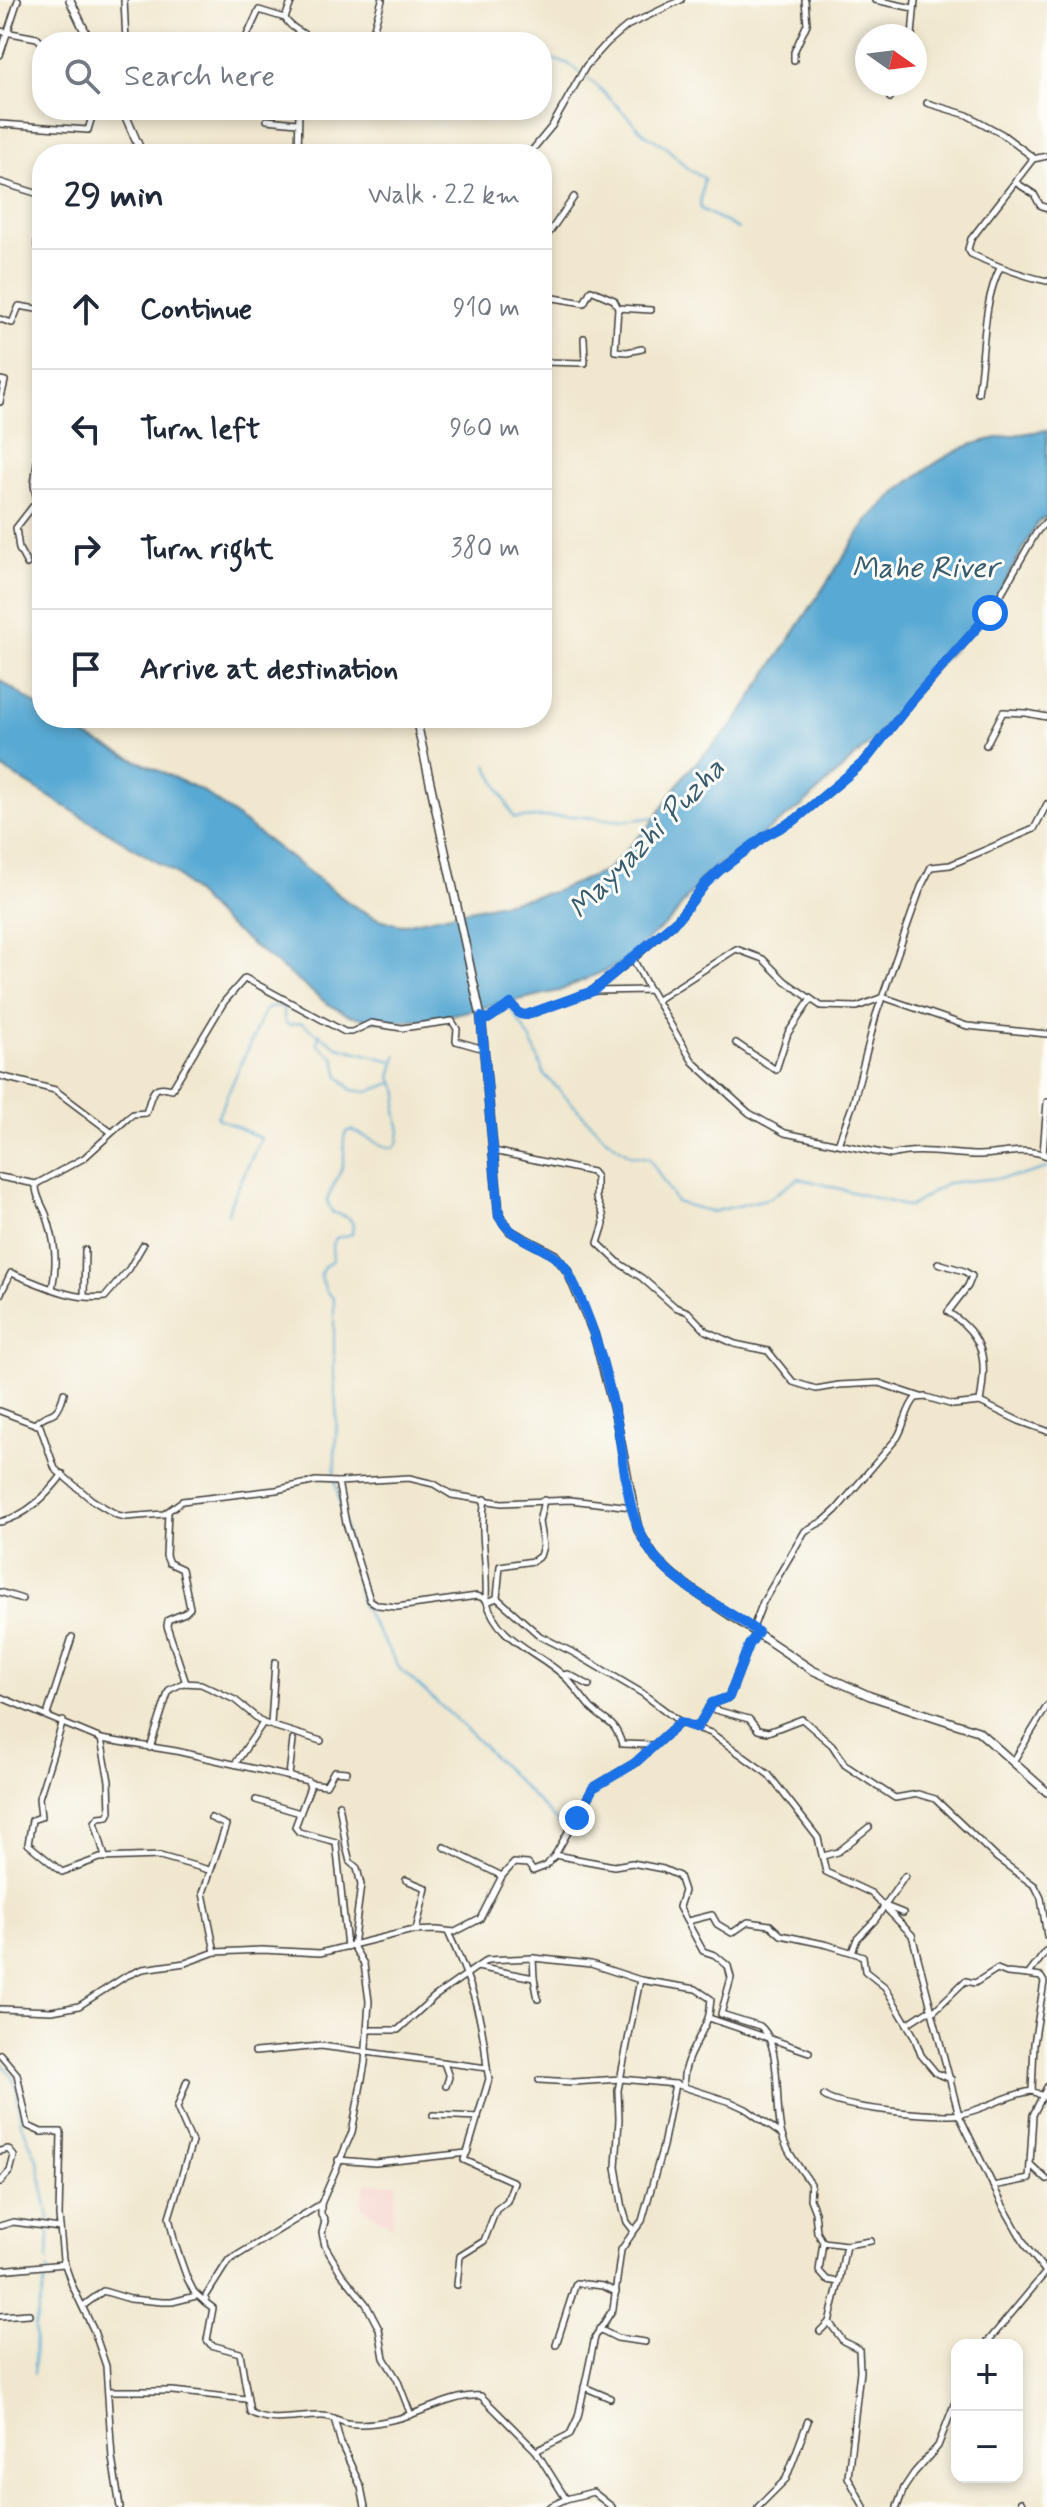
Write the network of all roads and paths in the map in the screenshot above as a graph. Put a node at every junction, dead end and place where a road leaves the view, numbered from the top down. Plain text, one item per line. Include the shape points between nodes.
1 (18, 0) edge
2 (70, 0) edge
3 (124, 0) edge
4 (292, 0) edge
5 (382, 0) edge
6 (681, 0) edge
7 (805, 0) edge
8 (875, 0) edge
9 (915, 0) edge
10 (913, 8) junction
11 (285, 18) junction
12 (912, 24) edge
13 (0, 31) edge
14 (85, 32) edge
15 (126, 32) edge
16 (249, 32) edge
17 (299, 32) edge
18 (373, 32) edge
19 (8, 33) junction
20 (32, 37) edge
21 (0, 55) edge
22 (794, 60) dead end
23 (927, 103) dead end
24 (91, 120) edge
25 (127, 120) edge
26 (267, 120) dead end
27 (297, 120) edge
28 (297, 123) junction
29 (0, 124) edge
30 (138, 144) edge
31 (298, 144) edge
32 (537, 144) edge
33 (1047, 156) edge
34 (1035, 158) junction
35 (0, 182) edge
36 (1015, 182) junction
37 (32, 193) edge
38 (574, 197) dead end
39 (1047, 208) edge
40 (552, 229) edge
41 (1000, 268) junction
42 (1047, 281) edge
43 (552, 298) edge
44 (32, 308) edge
45 (618, 308) junction
46 (651, 310) dead end
47 (0, 319) edge
48 (584, 338) dead end
49 (642, 349) dead end
50 (552, 362) edge
51 (0, 380) edge
52 (978, 393) dead end
53 (0, 402) edge
54 (32, 507) edge
55 (1047, 520) edge
56 (27, 564) dead end
57 (1047, 717) edge
58 (418, 728) edge
59 (986, 745) dead end
60 (1047, 804) edge
61 (633, 959) junction
62 (650, 990) junction
63 (593, 991) junction
64 (883, 997) junction
65 (811, 999) junction
66 (657, 1001) junction
67 (481, 1017) junction
68 (1047, 1034) edge
69 (736, 1043) dead end
70 (485, 1049) junction
71 (0, 1076) edge
72 (1047, 1102) edge
73 (111, 1132) junction
74 (838, 1144) junction
75 (494, 1151) junction
76 (1045, 1155) edge
77 (0, 1177) edge
78 (36, 1184) junction
79 (143, 1245) dead end
80 (85, 1250) dead end
81 (938, 1263) dead end
82 (52, 1289) junction
83 (0, 1295) edge
84 (84, 1296) junction
85 (64, 1393) dead end
86 (921, 1397) junction
87 (980, 1402) junction
88 (0, 1411) edge
89 (35, 1424) junction
90 (1047, 1431) edge
91 (63, 1474) junction
92 (336, 1482) junction
93 (485, 1499) junction
94 (544, 1500) junction
95 (632, 1507) junction
96 (168, 1512) junction
97 (0, 1522) edge
98 (0, 1592) edge
99 (497, 1598) junction
100 (22, 1599) dead end
101 (486, 1600) junction
102 (755, 1630) junction
103 (72, 1637) dead end
104 (275, 1662) dead end
105 (563, 1675) junction
106 (186, 1683) junction
107 (589, 1685) dead end
108 (0, 1697) edge
109 (1047, 1706) edge
110 (708, 1708) junction
111 (47, 1715) junction
112 (63, 1721) junction
113 (680, 1722) junction
114 (263, 1723) junction
115 (271, 1724) junction
116 (697, 1728) junction
117 (101, 1739) junction
118 (293, 1740) dead end
119 (321, 1741) dead end
120 (653, 1745) junction
121 (150, 1748) junction
122 (1013, 1762) junction
123 (235, 1764) junction
124 (347, 1772) dead end
125 (289, 1776) junction
126 (310, 1783) junction
127 (1047, 1792) edge
128 (256, 1800) dead end
129 (339, 1804) dead end
130 (300, 1813) junction
131 (211, 1818) dead end
132 (869, 1827) dead end
133 (444, 1847) dead end
134 (555, 1855) junction
135 (823, 1856) junction
136 (105, 1857) junction
137 (209, 1870) junction
138 (502, 1876) junction
139 (905, 1876) dead end
140 (406, 1880) dead end
141 (883, 1905) junction
142 (903, 1913) dead end
143 (688, 1921) junction
144 (416, 1930) junction
145 (448, 1932) junction
146 (1047, 1936) edge
147 (350, 1947) junction
148 (1047, 1950) edge
149 (215, 1952) junction
150 (852, 1952) junction
151 (533, 1958) junction
152 (476, 1967) junction
153 (467, 1973) junction
154 (1028, 1975) junction
155 (534, 1978) junction
156 (640, 1980) junction
157 (538, 1999) dead end
158 (0, 2009) edge
159 (933, 2012) junction
160 (709, 2018) junction
161 (907, 2025) junction
162 (367, 2030) junction
163 (770, 2040) junction
164 (255, 2052) dead end
165 (809, 2052) dead end
166 (364, 2053) junction
167 (0, 2054) edge
168 (443, 2062) junction
169 (487, 2068) junction
170 (621, 2079) junction
171 (951, 2079) junction
172 (539, 2080) dead end
173 (187, 2081) dead end
174 (675, 2084) junction
175 (446, 2086) dead end
176 (684, 2086) junction
177 (1047, 2087) edge
178 (1032, 2091) junction
179 (824, 2096) dead end
180 (1044, 2097) edge
181 (433, 2115) dead end
182 (959, 2115) junction
183 (478, 2117) junction
184 (781, 2134) junction
185 (0, 2151) edge
186 (467, 2153) junction
187 (338, 2160) junction
188 (1031, 2164) junction
189 (1047, 2180) edge
190 (0, 2182) edge
191 (993, 2186) junction
192 (321, 2204) junction
193 (0, 2226) edge
194 (60, 2228) junction
195 (634, 2231) junction
196 (871, 2241) dead end
197 (823, 2242) junction
198 (846, 2245) junction
199 (64, 2264) junction
200 (0, 2270) edge
201 (1046, 2272) edge
202 (839, 2282) junction
203 (457, 2285) dead end
204 (617, 2293) junction
205 (197, 2295) junction
206 (205, 2302) junction
207 (83, 2306) junction
208 (29, 2314) dead end
209 (0, 2316) edge
210 (829, 2322) junction
211 (599, 2329) junction
212 (820, 2331) dead end
213 (990, 2339) edge
214 (645, 2342) dead end
215 (556, 2345) dead end
216 (584, 2387) junction
217 (108, 2389) junction
218 (610, 2398) dead end
219 (246, 2399) junction
220 (952, 2411) edge
221 (411, 2415) junction
222 (333, 2417) junction
223 (808, 2421) dead end
224 (536, 2451) junction
225 (566, 2499) junction
226 (120, 2507) edge
227 (365, 2507) edge
228 (549, 2507) edge
229 (612, 2507) edge
230 (758, 2507) edge
231 (864, 2507) edge
232 (897, 2507) edge

1 - 19 street
2 - 14 main road
3 - 15 street
4 - 11 street
5 - 18 street
6 - 32 street via 627,26 607,43 581,73
7 - 22 street via 807,24
8 - 10 street
9 - 10 street
10 - 12 street
11 - 16 street via 259,10
11 - 17 street
13 - 19 street
19 - 20 street
19 - 21 street
23 - 34 street via 967,115
24 - 29 street via 88,130
25 - 30 main road
26 - 28 street
27 - 28 street
28 - 31 street
33 - 34 street
34 - 36 street
35 - 37 street
36 - 39 street
36 - 41 street via 968,249
38 - 40 street
41 - 42 street
41 - 52 street via 987,305
43 - 45 street via 584,303 591,290 614,300
44 - 47 street via 19,306 12,323
45 - 46 street
45 - 49 street via 615,351
48 - 50 street via 585,363
51 - 53 street via 5,381
54 - 56 street via 16,528
55 - 61 street via 990,613 865,761 795,820 720,870 678,919
57 - 59 street via 1003,712
58 - 67 main road
60 - 64 street via 1034,829 950,865 931,867
61 - 62 street
61 - 63 street
62 - 63 street
62 - 66 street
63 - 67 street via 526,1015 511,1004 488,1019
64 - 65 street via 857,1007 821,1006
64 - 68 street via 967,1026
64 - 74 street
65 - 66 street via 763,959 736,949
65 - 69 street via 788,1033 776,1070
66 - 74 street via 693,1062 749,1113 785,1133
67 - 70 main road
70 - 73 street via 456,1041 452,1021 402,1028 371,1023 345,1032 248,977 224,1002 172,1089 156,1088 146,1113 133,1114
70 - 75 main road
71 - 73 street via 55,1090
72 - 76 street
73 - 78 street via 84,1158
74 - 76 street via 891,1155 1017,1150
75 - 86 street via 592,1172 604,1224 598,1243 706,1331 768,1351 793,1382 816,1389 879,1383
75 - 95 main road via 496,1202 503,1222 562,1262 594,1334
77 - 78 street
78 - 82 street via 56,1253
79 - 84 street via 105,1297
80 - 84 street
81 - 87 street via 972,1276 948,1312 968,1327 981,1348
82 - 83 street via 11,1273
82 - 84 street
85 - 89 street via 60,1409
86 - 87 street via 953,1405
86 - 102 street via 912,1401 897,1438 845,1501 801,1537 763,1602
87 - 90 street
88 - 89 street
89 - 91 street via 55,1469
91 - 96 street via 117,1515
91 - 97 street via 46,1496
92 - 93 street via 417,1478 452,1495
92 - 96 street via 182,1501
92 - 101 street via 370,1600 386,1607 477,1596
93 - 94 street
93 - 101 street via 481,1520
94 - 95 street
94 - 99 street via 540,1556 500,1566
95 - 102 main road via 645,1544 673,1575
96 - 106 street via 166,1556 182,1569 190,1608 168,1620 167,1626
98 - 100 street
99 - 101 street
99 - 113 street via 540,1636 642,1693
101 - 105 street via 496,1623 520,1647
102 - 110 street via 729,1697
102 - 122 main road via 812,1670 850,1688 971,1727
103 - 111 street
104 - 115 street
105 - 107 street
105 - 120 street via 593,1710 615,1725 622,1744
106 - 114 street via 235,1700
106 - 121 street via 169,1690
108 - 111 street
109 - 122 street
110 - 116 street
110 - 146 street via 749,1719 768,1732 802,1719 832,1745 845,1765 895,1798 918,1794 935,1799 1035,1886
111 - 112 street
112 - 117 street
112 - 136 street via 39,1798 41,1817 32,1820 28,1844 62,1872
113 - 116 street
113 - 120 street
114 - 115 street
114 - 123 street
115 - 119 street
116 - 135 street via 769,1775 818,1838
117 - 121 street
117 - 136 street via 110,1812 95,1822
118 - 125 street
120 - 134 street via 635,1763 593,1788
121 - 123 street
122 - 127 main road
123 - 125 street
124 - 126 street via 334,1771 326,1785
125 - 126 street
126 - 130 street
128 - 130 street
129 - 147 street via 350,1862 361,1885
130 - 147 street via 295,1827 299,1832 336,1842
131 - 137 street via 226,1825
132 - 135 street via 838,1852
133 - 138 street
134 - 138 street via 533,1871 528,1864 514,1863
134 - 143 street via 614,1866 632,1863 679,1876 684,1891 679,1907
135 - 141 street via 826,1872 864,1889
136 - 137 street via 160,1856
137 - 149 street via 203,1893
138 - 145 street via 480,1919
139 - 141 street
140 - 144 street via 426,1888
141 - 142 street
141 - 150 street
141 - 159 street via 912,1935
143 - 150 street via 712,1915 732,1933 748,1922 770,1925 781,1935
143 - 163 street via 703,1951 728,1966 731,1978 721,2014 760,2026
144 - 145 street
144 - 147 street
145 - 153 street
147 - 149 street via 320,1953
147 - 162 street via 364,1964
148 - 154 street
149 - 158 street via 143,1969 79,2006
150 - 161 street via 863,1956 865,1971 885,1987
151 - 152 street via 487,1960
151 - 155 street
151 - 156 street via 591,1964
152 - 153 street
152 - 155 street
153 - 162 street via 398,2030
153 - 169 street via 484,2030
154 - 159 street via 997,1969 975,1983 965,1981
154 - 178 street via 1044,1982
155 - 157 street
156 - 160 street via 696,1989 711,1999
156 - 170 street
159 - 161 street
159 - 171 street
160 - 163 street
160 - 176 street via 695,2043
161 - 171 street via 921,2055 936,2073
162 - 166 street
163 - 165 street
163 - 184 street
164 - 166 street via 321,2046
166 - 168 street
166 - 187 street via 352,2132
167 - 194 street via 17,2074 28,2126 61,2132
168 - 169 street
168 - 175 street via 449,2077
169 - 183 street
170 - 172 street
170 - 174 street
170 - 195 street via 616,2179
171 - 182 street
173 - 205 street via 177,2108 192,2142 169,2217 178,2255
174 - 176 street
174 - 195 street via 663,2146 642,2221
176 - 184 street via 746,2109
177 - 180 street
178 - 180 street
178 - 182 street
179 - 182 street via 854,2108
180 - 188 street via 1033,2115
181 - 183 street
182 - 191 street
183 - 186 street
184 - 197 street via 811,2184 810,2199
185 - 190 street via 8,2149 14,2156
186 - 187 street via 375,2163
186 - 203 street via 464,2160 514,2182 484,2241 460,2256
187 - 192 street
188 - 189 street
188 - 191 street via 1029,2179
191 - 201 street
192 - 206 street via 228,2261
192 - 221 street via 325,2246 379,2329 384,2358
193 - 194 street via 13,2222
194 - 199 street
195 - 204 street via 621,2250
196 - 198 street
197 - 198 street
197 - 202 street via 821,2275
198 - 202 street
199 - 200 street
199 - 207 street
201 - 213 street
202 - 210 street
204 - 211 street
204 - 215 street via 576,2283
205 - 206 street
205 - 207 street via 162,2302 103,2291
206 - 219 street via 213,2308 207,2340 240,2353
207 - 217 street via 103,2355
208 - 209 street
210 - 212 street
210 - 231 street via 843,2341 859,2349 848,2477
211 - 214 street
211 - 216 street
216 - 218 street
216 - 224 street via 570,2434
217 - 219 street
217 - 226 street
219 - 222 street via 256,2416
220 - 232 street via 938,2446 914,2473
221 - 222 street via 366,2423
221 - 224 street via 481,2396
222 - 227 street
223 - 230 street via 786,2479
224 - 225 street
225 - 228 street
225 - 229 street via 593,2492

